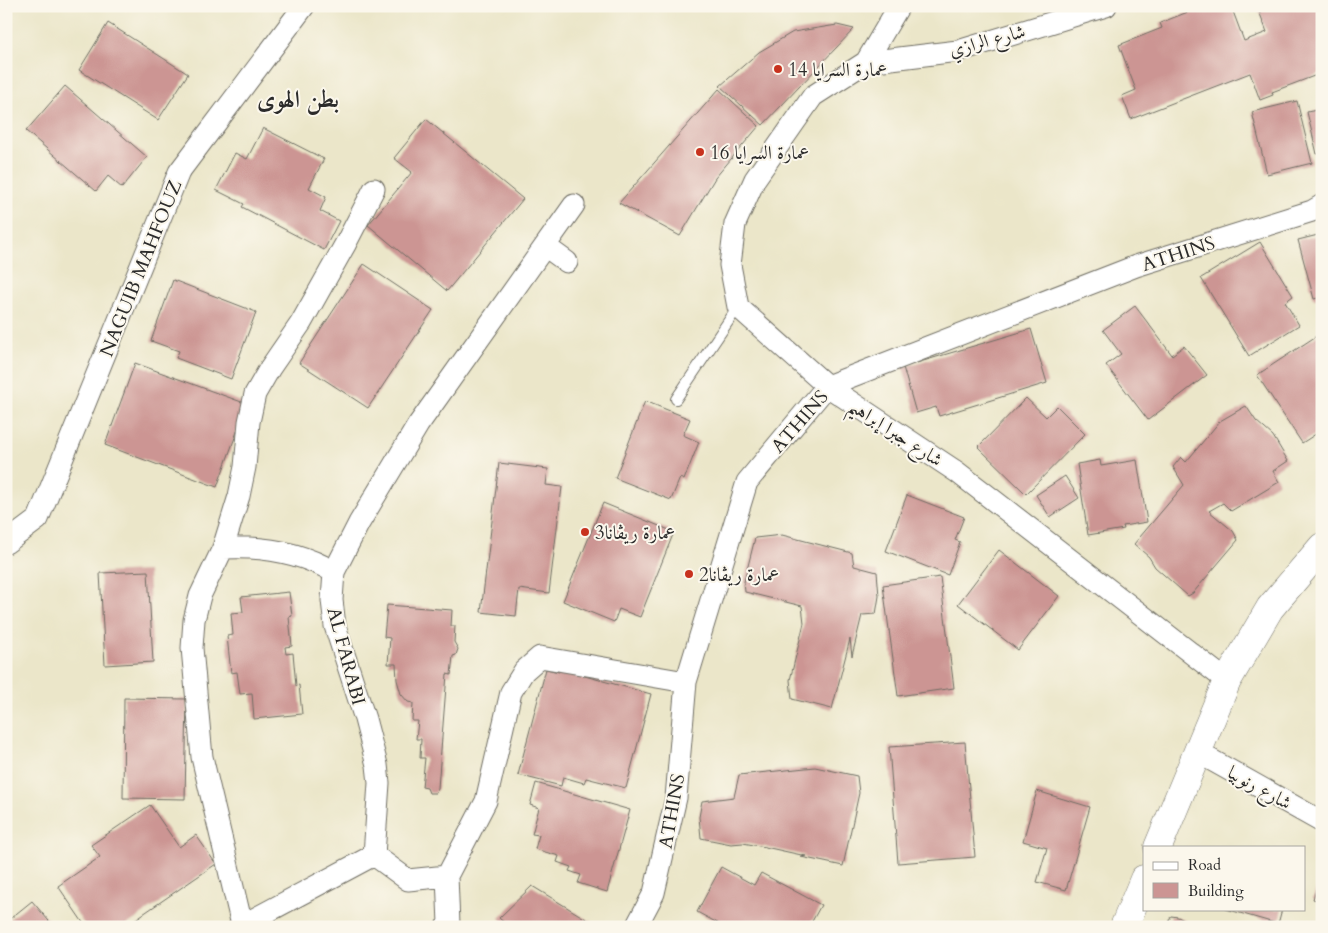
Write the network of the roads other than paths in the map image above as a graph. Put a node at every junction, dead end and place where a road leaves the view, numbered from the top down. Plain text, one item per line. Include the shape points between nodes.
1 (304, 6) edge
2 (899, 6) edge
3 (1106, 6) edge
4 (866, 62) junction
5 (374, 189) dead end
6 (574, 205) dead end
7 (1322, 206) edge
8 (545, 246) junction
9 (568, 262) dead end
10 (738, 307) junction
11 (827, 386) junction
12 (676, 399) dead end
13 (6, 543) edge
14 (1322, 547) edge
15 (223, 548) junction
16 (334, 572) junction
17 (1227, 681) junction
18 (686, 682) junction
19 (1199, 753) junction
20 (1322, 822) edge
21 (1158, 846) edge
22 (374, 855) junction
23 (447, 876) junction
24 (1143, 881) edge
25 (241, 926) edge
26 (446, 927) edge
27 (636, 927) edge
28 (1124, 927) edge

1 - 13 street, NAGUIB MAHFOUZ via 179,172 38,519
2 - 4 street
3 - 4 street, شارع الرازي via 958,51
4 - 10 street via 813,96 755,179 735,224 730,265
5 - 15 street via 301,323 255,394 240,496
6 - 8 street
7 - 11 street, ATHINS via 1136,266
8 - 9 street
8 - 16 street via 418,425 359,522
10 - 11 street, شارع جبرا إبراهيم
10 - 12 lane
11 - 17 street, شارع جبرا إبراهيم via 957,472
11 - 18 street, ATHINS via 747,482
14 - 17 main road via 1270,608
15 - 16 street via 288,552
15 - 25 street via 200,596 192,648 202,757
16 - 22 street, AL FARABI via 332,600 335,626 377,765 379,804
17 - 19 main road
18 - 23 street via 540,657 524,671 511,692 486,802
18 - 27 street, ATHINS via 676,798 654,893
19 - 20 street, شارع رنوبيا
19 - 21 main road
22 - 23 street via 408,880
22 - 25 street
23 - 26 street via 449,924
24 - 28 main road

